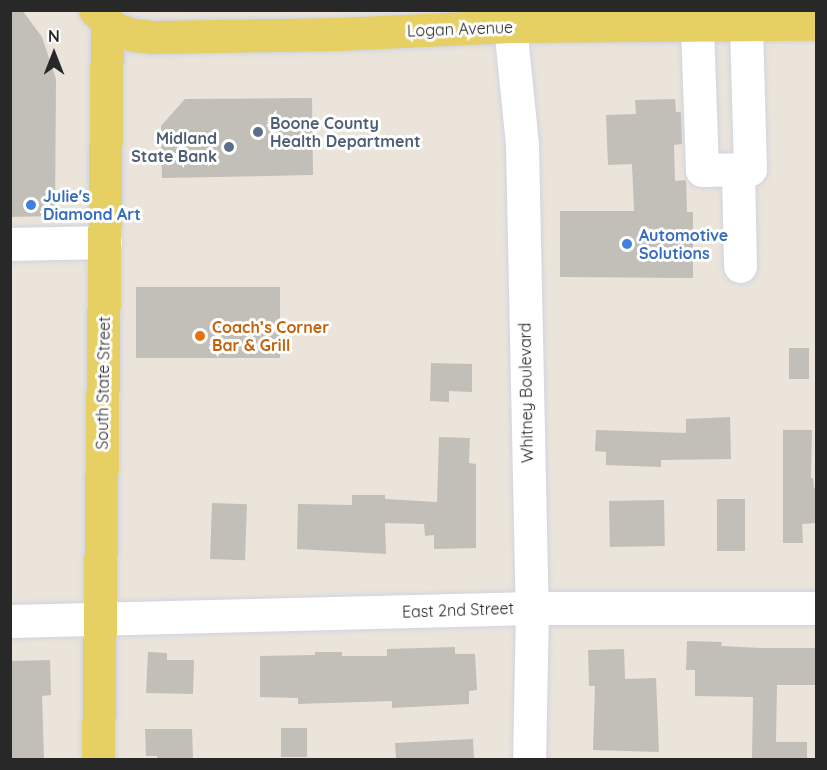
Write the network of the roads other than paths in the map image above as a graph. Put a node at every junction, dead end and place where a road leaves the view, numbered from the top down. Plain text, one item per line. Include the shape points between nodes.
1 (509, 16) edge
2 (101, 17) edge
3 (725, 22) edge
4 (816, 24) edge
5 (738, 170) junction
6 (105, 242) junction
7 (10, 244) edge
8 (740, 266) dead end
9 (532, 608) junction
10 (816, 608) edge
11 (99, 619) junction
12 (10, 621) edge
13 (98, 759) edge
14 (529, 759) edge

1 - 2 main road, Logan Avenue via 339,34 152,37 115,29
1 - 3 main road, Logan Avenue
1 - 9 street, Whitney Boulevard via 522,145
2 - 6 main road, South State Street
3 - 4 main road, Logan Avenue
3 - 5 street via 750,169
3 - 5 street via 702,170
5 - 8 street
6 - 7 street
6 - 11 main road, South State Street
9 - 10 street, East 2nd Street
9 - 11 street, East 2nd Street
9 - 14 street, Whitney Boulevard
11 - 12 street, East 2nd Street
11 - 13 main road, South State Street

